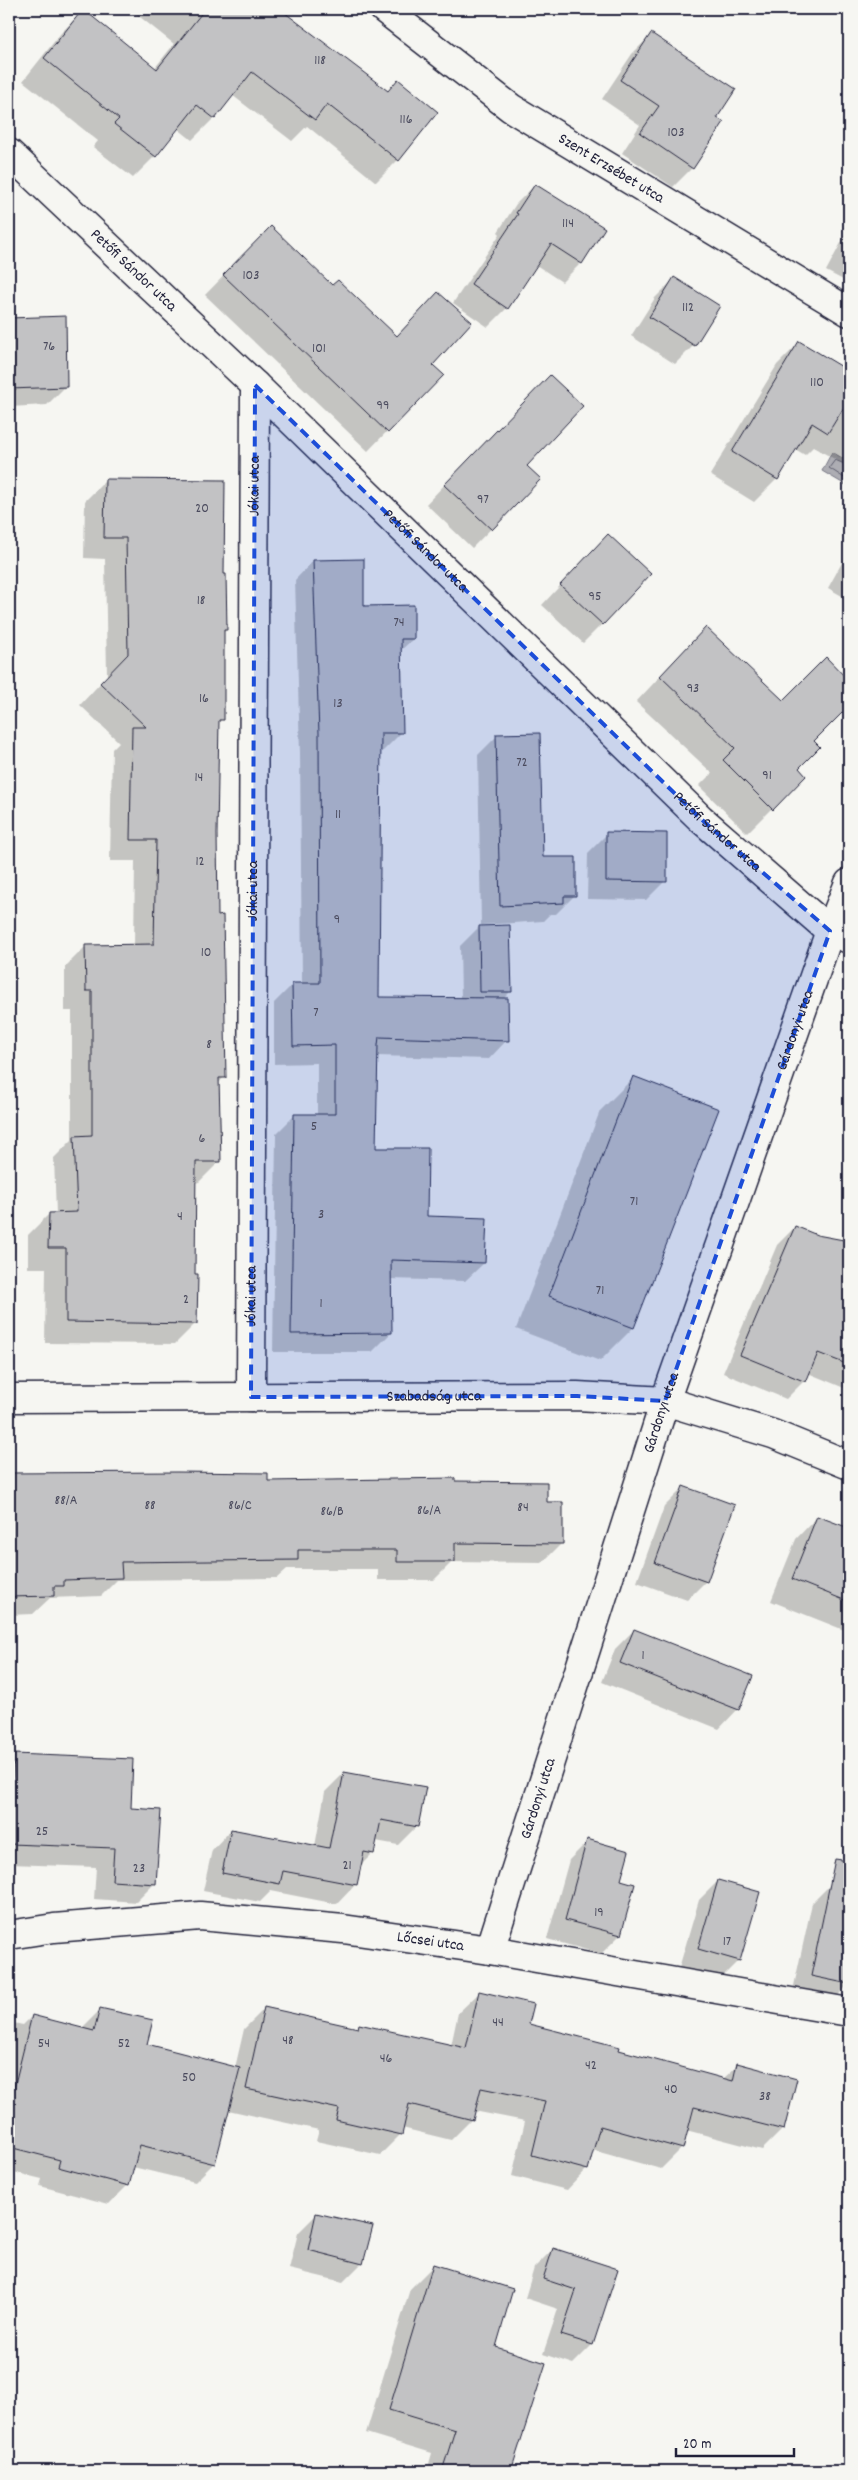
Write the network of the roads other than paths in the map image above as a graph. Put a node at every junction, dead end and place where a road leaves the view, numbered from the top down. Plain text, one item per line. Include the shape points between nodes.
1 (384, 9) edge
2 (9, 153) edge
3 (849, 312) edge
4 (255, 385) junction
5 (849, 883) edge
6 (840, 935) edge
7 (251, 1397) junction
8 (9, 1398) edge
9 (665, 1401) junction
10 (849, 1464) edge
11 (9, 1935) edge
12 (490, 1950) junction
13 (849, 2012) edge

1 - 3 street, Szent Erzsébet utca via 511,108
2 - 4 street, Petőfi Sándor utca
4 - 6 street, Petőfi Sándor utca via 701,819
4 - 7 street, Jókai utca
5 - 6 street, Gárdonyi utca
6 - 9 street, Gárdonyi utca
7 - 8 street, Szabadság utca
7 - 9 street, Szabadság utca via 577,1396
9 - 10 street, Szabadság utca via 773,1434
9 - 12 street, Gárdonyi utca
11 - 12 street, Lőcsei utca via 54,1928 200,1916 343,1929
12 - 13 street, Lőcsei utca

